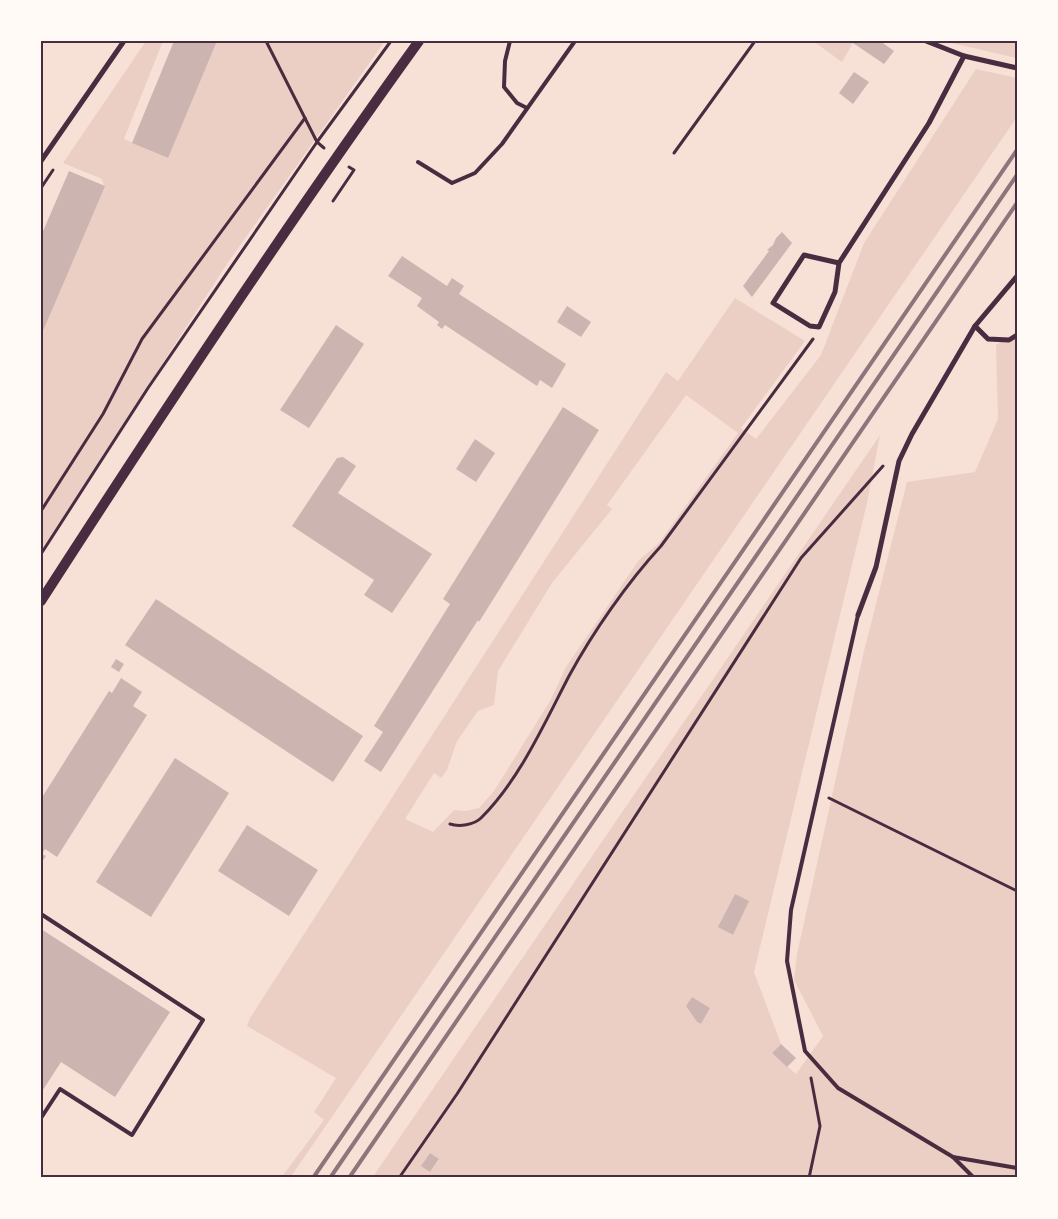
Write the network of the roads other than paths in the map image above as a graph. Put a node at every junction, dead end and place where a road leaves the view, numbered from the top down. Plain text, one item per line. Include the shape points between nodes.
1 (124, 41) edge
2 (419, 41) edge
3 (510, 41) edge
4 (575, 41) edge
5 (926, 41) edge
6 (964, 56) junction
7 (1017, 68) edge
8 (527, 108) junction
9 (41, 161) edge
10 (418, 162) dead end
11 (839, 263) junction
12 (1017, 276) edge
13 (975, 326) junction
14 (1017, 334) edge
15 (41, 601) edge
16 (858, 615) joint
17 (41, 914) edge
18 (41, 1118) edge
19 (953, 1157) junction
20 (1017, 1168) edge
21 (974, 1178) edge

1 - 9 street
2 - 15 main road via 171,399
3 - 8 lane via 504,87 517,103
4 - 8 lane
5 - 6 street
6 - 7 street
6 - 11 street via 929,123
8 - 10 lane via 502,144 475,173 452,183
11 - 11 street via 804,255 773,303 810,326 819,327 835,292
12 - 13 street
13 - 14 street via 988,339 1009,340
13 - 16 street via 912,434 900,461 876,567
16 - 19 lane via 791,910 786,961 805,1051 838,1088
17 - 18 lane via 203,1020 132,1135 60,1090
19 - 20 lane
19 - 21 lane

